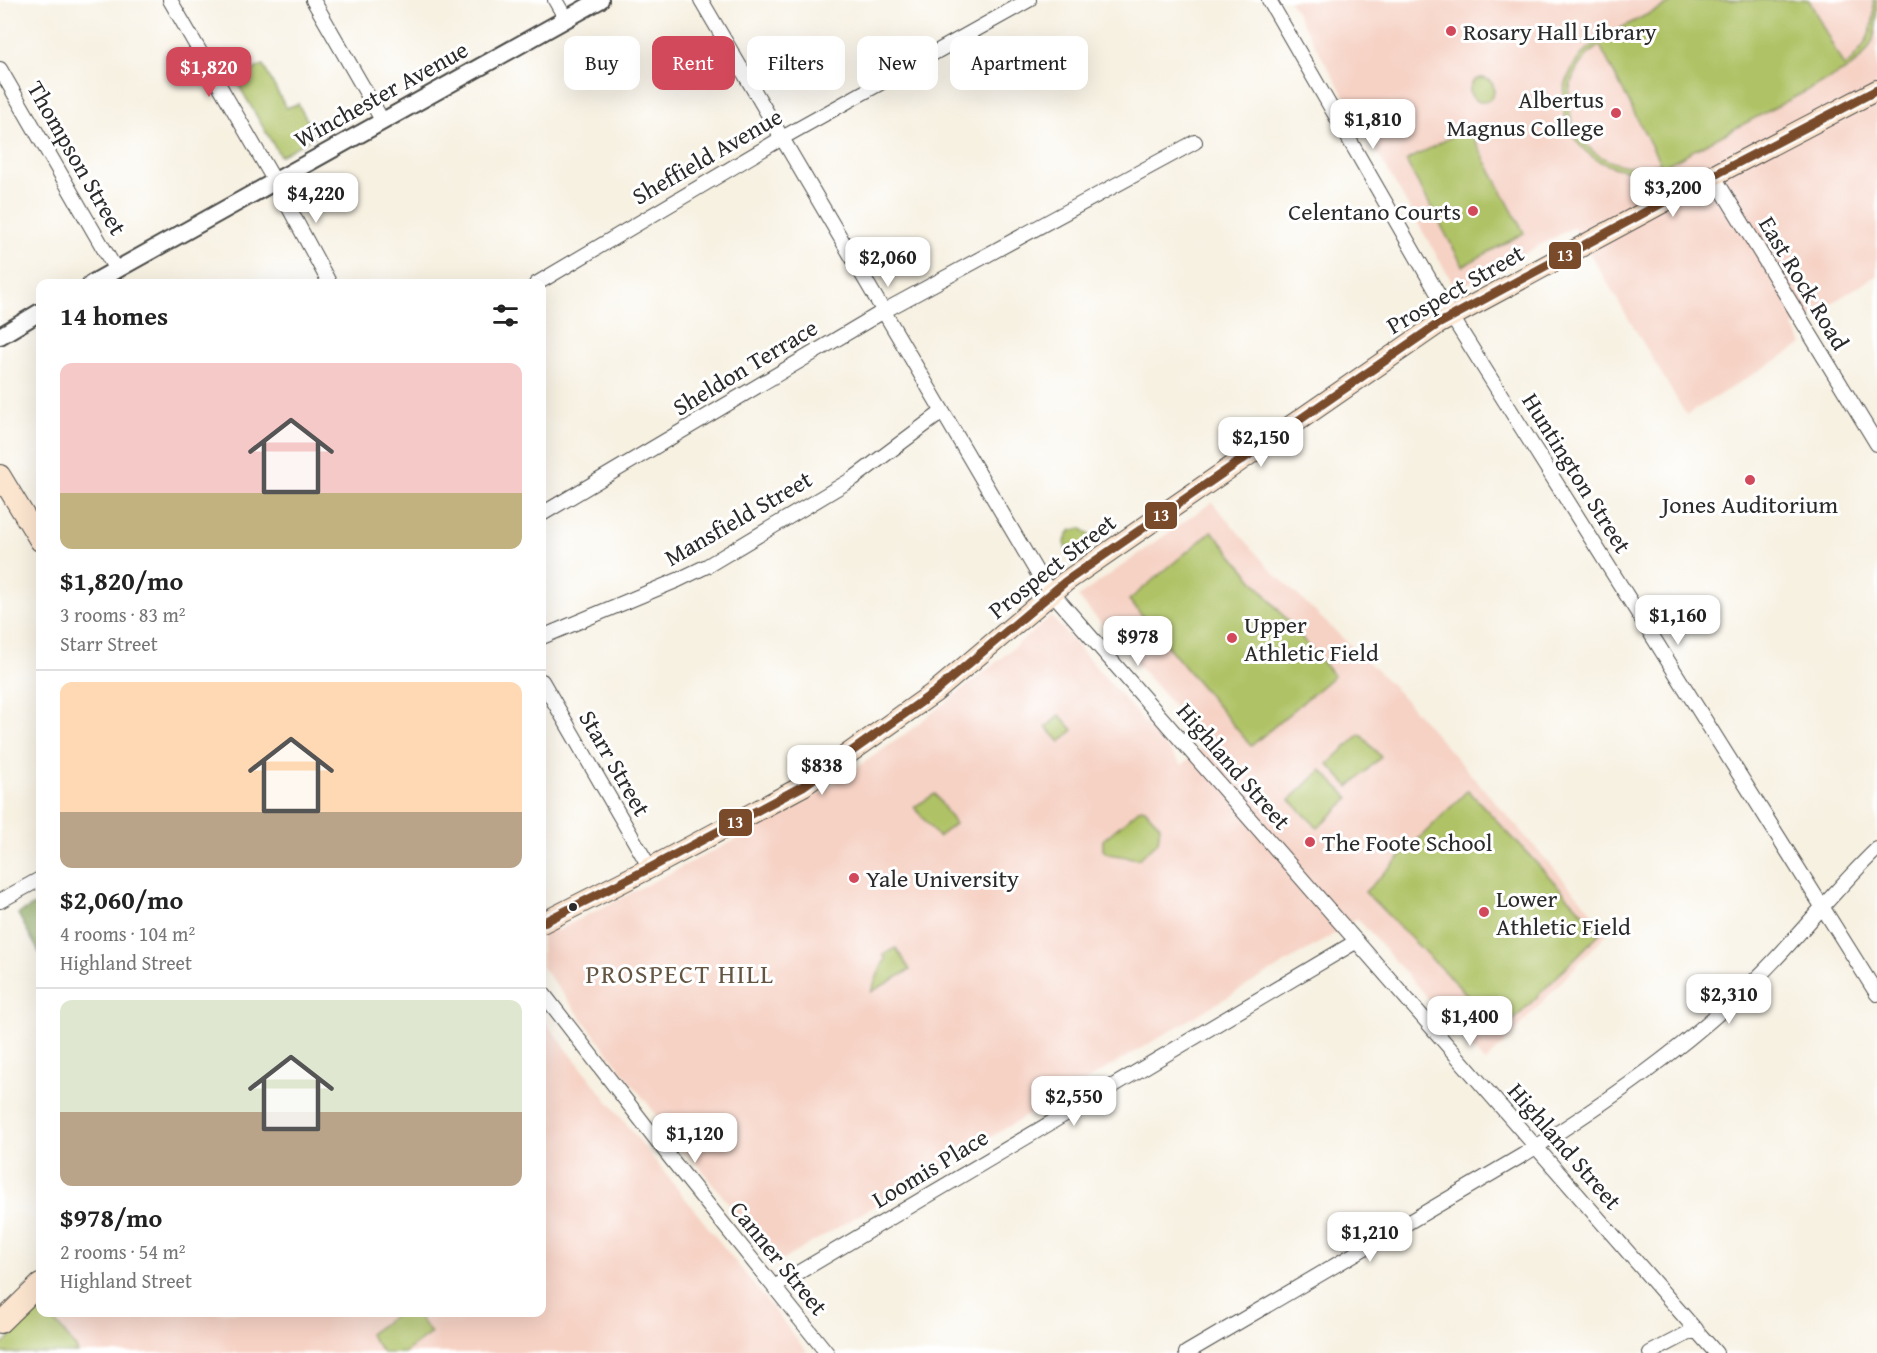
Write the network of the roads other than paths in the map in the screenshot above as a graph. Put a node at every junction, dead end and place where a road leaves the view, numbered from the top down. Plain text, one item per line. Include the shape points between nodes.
1 (170, 0) edge
2 (314, 0) edge
3 (555, 0) edge
4 (600, 0) edge
5 (701, 0) edge
6 (1029, 0) edge
7 (1269, 0) edge
8 (566, 19) junction
9 (0, 69) edge
10 (1877, 90) edge
11 (382, 120) junction
12 (782, 138) junction
13 (1195, 142) dead end
14 (1713, 176) junction
15 (274, 180) junction
16 (116, 270) junction
17 (100, 279) edge
18 (327, 279) edge
19 (544, 279) edge
20 (884, 311) junction
21 (36, 314) edge
22 (1452, 316) junction
23 (0, 336) edge
24 (942, 412) junction
25 (1877, 444) edge
26 (0, 475) edge
27 (546, 512) edge
28 (36, 534) edge
29 (1053, 593) junction
30 (546, 635) edge
31 (546, 688) edge
32 (1877, 849) edge
33 (650, 868) junction
34 (36, 881) edge
35 (0, 901) edge
36 (1823, 908) junction
37 (546, 921) edge
38 (1357, 941) junction
39 (1877, 994) edge
40 (546, 997) edge
41 (1536, 1147) junction
42 (774, 1287) junction
43 (36, 1288) edge
44 (0, 1323) edge
45 (1696, 1329) junction
46 (826, 1353) edge
47 (1186, 1353) edge
48 (1650, 1353) edge
49 (1716, 1353) edge

1 - 15 street
2 - 11 street
3 - 8 street
4 - 8 street, Winchester Avenue
5 - 12 street, Highland Street
6 - 12 street, Sheffield Avenue
7 - 22 street, Huntington Street
8 - 11 street, Winchester Avenue
9 - 16 street, Thompson Street
10 - 14 main road, Prospect Street
11 - 15 street, Winchester Avenue
12 - 19 street, Sheffield Avenue
12 - 20 street, Highland Street
13 - 20 street, Sheldon Terrace
14 - 22 main road, Prospect Street
14 - 25 street, East Rock Road
15 - 16 street, Winchester Avenue
15 - 18 street
16 - 17 street, Winchester Avenue
20 - 24 street, Highland Street
20 - 27 street, Sheldon Terrace
21 - 23 street
22 - 29 main road, Prospect Street
22 - 36 street, Huntington Street
24 - 29 street, Highland Street via 1042,581
24 - 30 street, Mansfield Street via 854,478 707,566
26 - 28 main road
29 - 33 main road, Prospect Street via 935,692 828,769 783,798
29 - 38 street, Highland Street
31 - 33 street, Starr Street
32 - 36 street
33 - 37 main road, Prospect Street
34 - 35 street
36 - 39 street, Huntington Street
36 - 41 street via 1756,979 1690,1039 1601,1106
38 - 41 street, Highland Street
38 - 42 street, Loomis Place
40 - 42 street, Canner Street
41 - 45 street, Highland Street
41 - 47 street
42 - 46 street, Canner Street
43 - 44 main road
45 - 48 street
45 - 49 street, Highland Street

